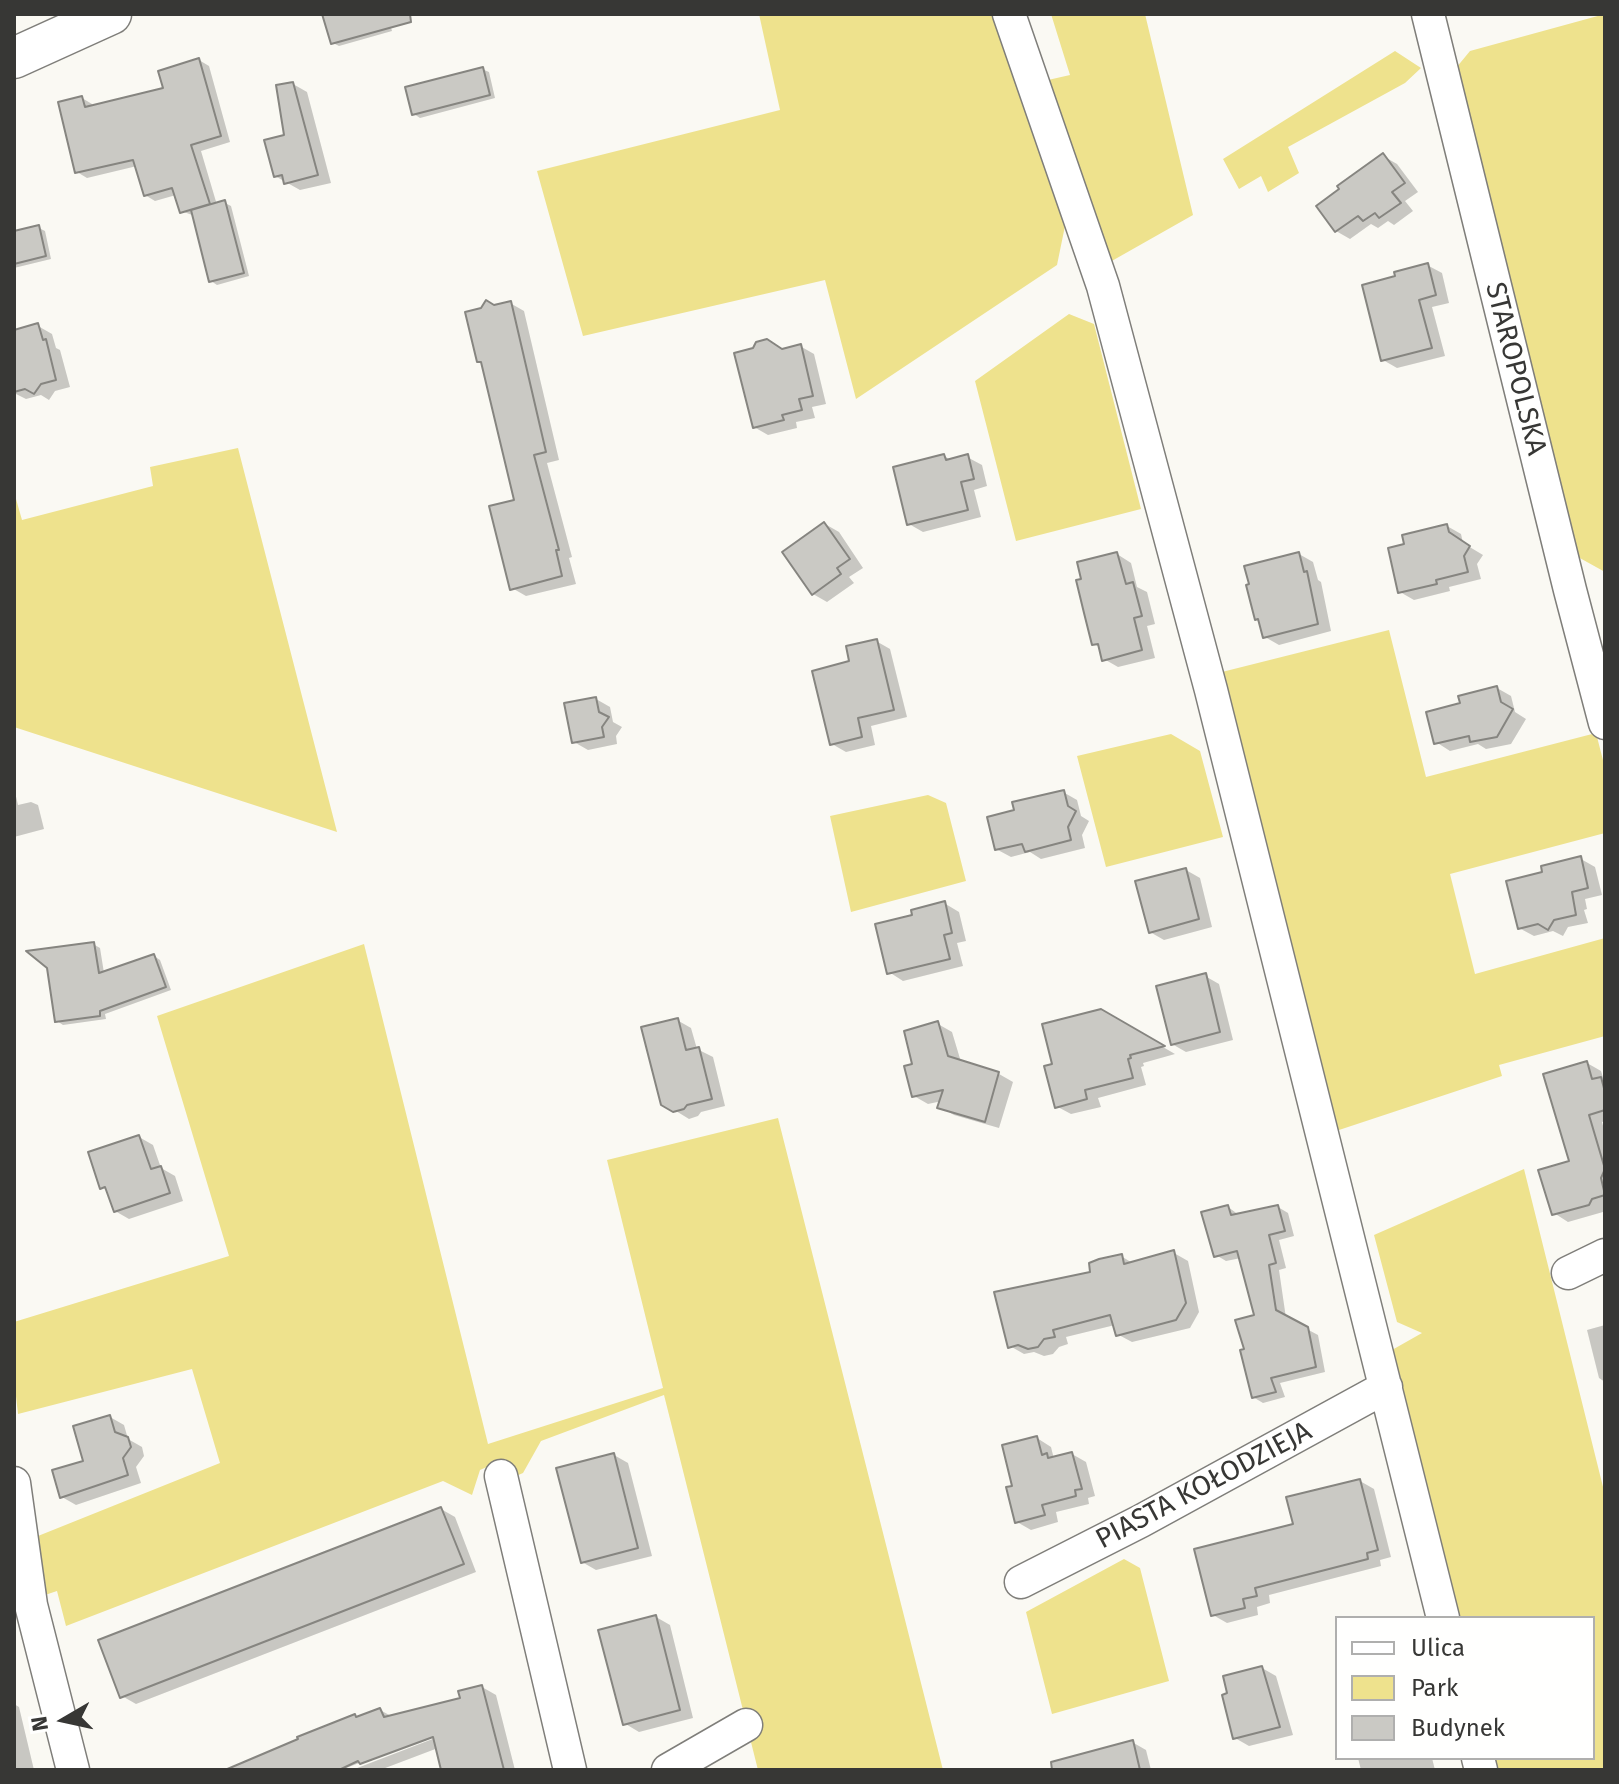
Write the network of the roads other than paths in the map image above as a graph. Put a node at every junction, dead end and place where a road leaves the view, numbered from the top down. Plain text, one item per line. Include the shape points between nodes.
1 (111, 14) edge
2 (1009, 14) edge
3 (1428, 14) edge
4 (14, 58) edge
5 (1605, 723) edge
6 (1605, 1255) edge
7 (1568, 1273) dead end
8 (1386, 1387) junction
9 (501, 1476) dead end
10 (14, 1483) edge
11 (1021, 1582) dead end
12 (1443, 1616) edge
13 (746, 1725) dead end
14 (73, 1770) edge
15 (570, 1770) edge
16 (668, 1770) edge

1 - 4 street
2 - 8 street via 1103,286 1211,690
3 - 5 street, STAROPOLSKA
6 - 7 street
8 - 11 street, PIASTA KOŁODZIEJA
8 - 12 street
9 - 15 street
10 - 14 street via 31,1605
13 - 16 street

